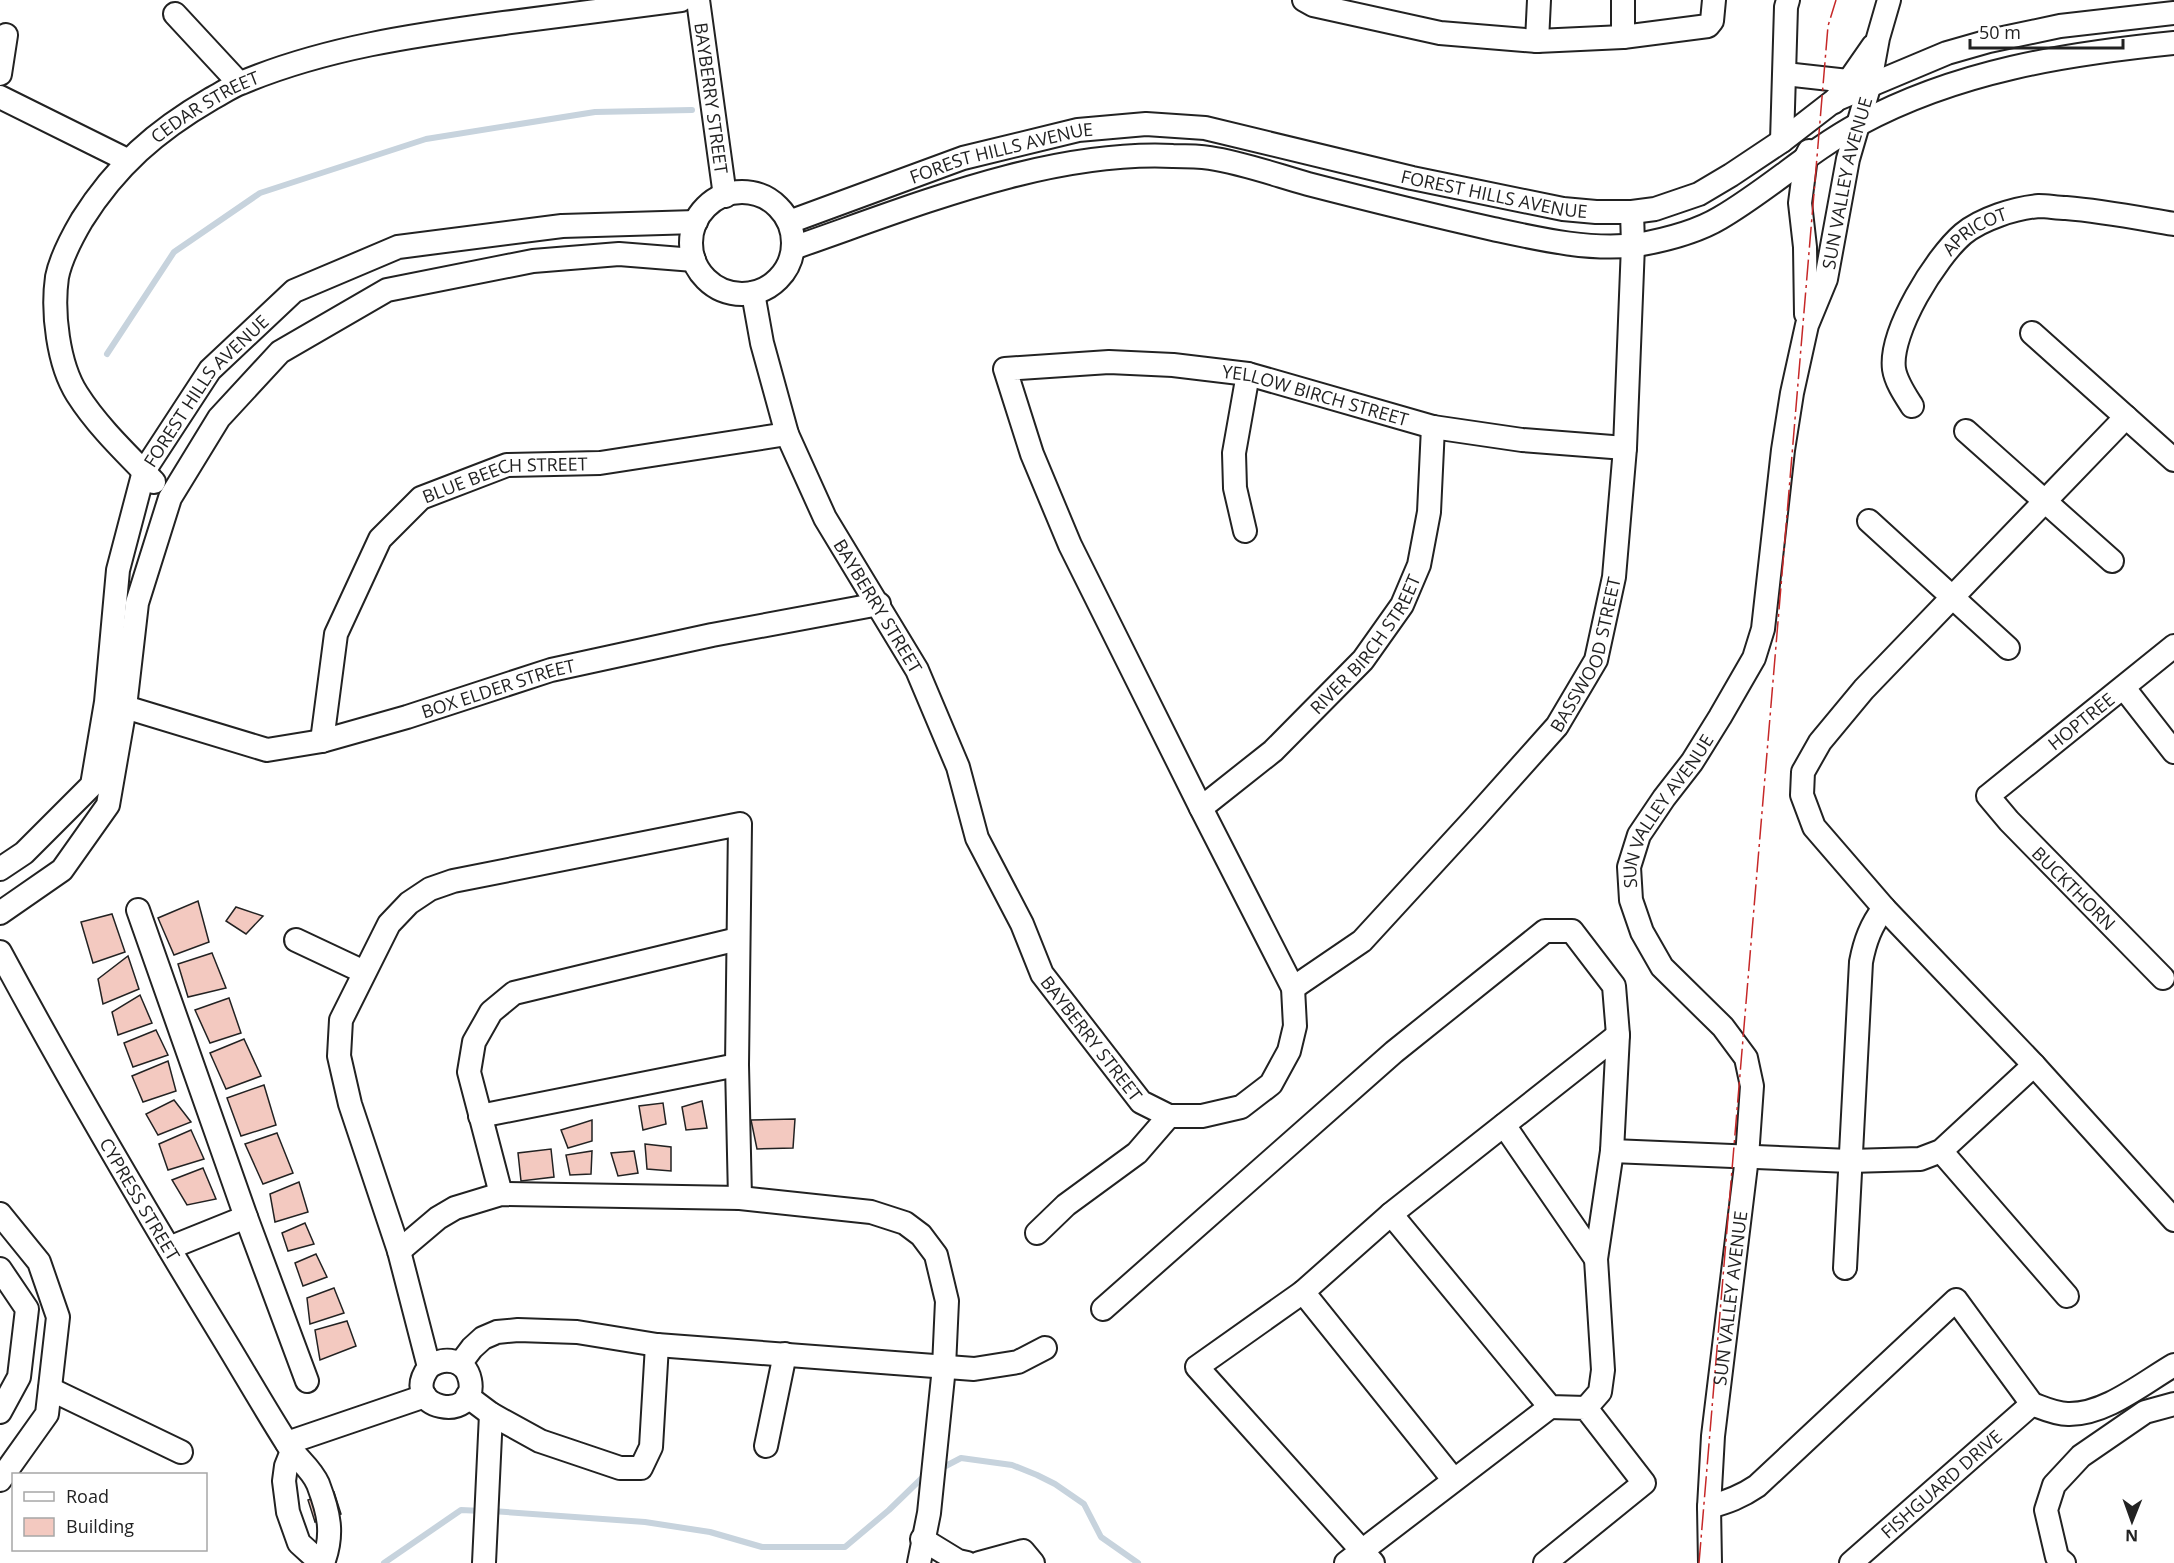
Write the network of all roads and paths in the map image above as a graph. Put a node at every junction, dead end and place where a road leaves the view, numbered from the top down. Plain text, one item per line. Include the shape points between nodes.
1 (681, 0) edge
2 (698, 0) edge
3 (1304, 0) edge
4 (1539, 0) edge
5 (1623, 0) edge
6 (1714, 0) edge
7 (1788, 0) edge
8 (1889, 0) edge
9 (2174, 13) edge
10 (175, 14) dead end
11 (6, 35) dead end
12 (1623, 37) junction
13 (1537, 41) junction
14 (2174, 43) edge
15 (0, 74) edge
16 (1785, 74) junction
17 (239, 83) junction
18 (1858, 84) junction
19 (0, 97) edge
20 (1835, 100) junction
21 (1858, 124) junction
22 (1782, 141) junction
23 (1806, 157) junction
24 (127, 160) junction
25 (725, 196) junction
26 (1632, 212) junction
27 (696, 222) junction
28 (789, 222) junction
29 (2174, 224) edge
30 (1633, 245) junction
31 (793, 248) junction
32 (694, 260) junction
33 (753, 293) junction
34 (1807, 325) junction
35 (2032, 333) dead end
36 (1005, 369) joint
37 (1248, 374) junction
38 (1912, 406) dead end
39 (2126, 417) junction
40 (1433, 428) junction
41 (1966, 431) dead end
42 (787, 434) junction
43 (1625, 448) junction
44 (2174, 460) edge
45 (144, 471) junction
46 (170, 498) junction
47 (2044, 501) junction
48 (1869, 521) dead end
49 (1245, 531) dead end
50 (2112, 561) dead end
51 (1952, 596) junction
52 (879, 604) junction
53 (2174, 646) edge
54 (2008, 648) dead end
55 (2124, 688) junction
56 (125, 707) junction
57 (322, 741) junction
58 (2174, 752) edge
59 (1988, 796) joint
60 (1201, 808) junction
61 (0, 869) edge
62 (1884, 908) junction
63 (138, 910) dead end
64 (0, 913) edge
65 (738, 939) junction
66 (296, 940) dead end
67 (0, 951) edge
68 (364, 972) junction
69 (2163, 978) dead end
70 (1293, 988) junction
71 (1618, 1035) junction
72 (737, 1065) junction
73 (2034, 1065) junction
74 (480, 1116) junction
75 (1169, 1116) junction
76 (1504, 1125) junction
77 (1612, 1151) junction
78 (1941, 1151) junction
79 (1748, 1157) junction
80 (1850, 1161) junction
81 (501, 1194) junction
82 (740, 1198) junction
83 (0, 1214) edge
84 (1391, 1214) junction
85 (246, 1217) junction
86 (2174, 1220) edge
87 (1037, 1233) dead end
88 (169, 1248) junction
89 (399, 1251) junction
90 (1596, 1259) junction
91 (1845, 1268) dead end
92 (0, 1269) edge
93 (1303, 1292) junction
94 (2067, 1296) dead end
95 (1103, 1309) dead end
96 (657, 1345) junction
97 (1046, 1348) dead end
98 (785, 1354) junction
99 (460, 1364) junction
100 (2174, 1365) edge
101 (429, 1367) junction
102 (944, 1367) junction
103 (307, 1381) dead end
104 (50, 1389) junction
105 (425, 1396) junction
106 (467, 1396) junction
107 (2032, 1404) junction
108 (2174, 1404) edge
109 (1550, 1407) junction
110 (1586, 1408) junction
111 (0, 1412) edge
112 (491, 1414) junction
113 (766, 1446) dead end
114 (290, 1447) junction
115 (181, 1452) dead end
116 (1453, 1479) junction
117 (0, 1480) edge
118 (1709, 1506) junction
119 (922, 1539) junction
120 (484, 1557) edge
121 (1360, 1559) edge
122 (322, 1563) edge
123 (919, 1563) edge
124 (967, 1563) edge
125 (979, 1563) edge
126 (1033, 1563) edge
127 (1545, 1563) edge
128 (1710, 1563) edge
129 (1851, 1563) edge
130 (2064, 1563) edge

1 - 17 street, CEDAR STREET via 389,40 341,50
2 - 25 street, BAYBERRY STREET
3 - 13 street via 1440,33
4 - 13 street
5 - 12 street
6 - 12 street via 1708,26
7 - 16 street
8 - 18 street, SUN VALLEY AVENUE
9 - 18 street, FOREST HILLS AVENUE via 2060,26 1989,41
10 - 17 street
11 - 15 street
12 - 13 street
14 - 21 street, FOREST HILLS AVENUE via 2101,50 1994,71 1954,83
16 - 18 street
16 - 22 street
17 - 24 street, CEDAR STREET via 159,133
18 - 20 street, FOREST HILLS AVENUE
18 - 21 street, SUN VALLEY AVENUE
19 - 24 street
20 - 22 street, FOREST HILLS AVENUE
20 - 23 street, SUN VALLEY AVENUE
21 - 23 street, FOREST HILLS AVENUE
21 - 34 street, SUN VALLEY AVENUE via 1826,279
22 - 26 street, FOREST HILLS AVENUE via 1698,194 1655,209
23 - 30 street, FOREST HILLS AVENUE via 1719,219 1670,238
23 - 34 street, SUN VALLEY AVENUE via 1800,203
24 - 45 street, CEDAR STREET via 71,238 57,276 56,312 61,355 76,393
25 - 27 street via 708,206
25 - 28 street via 755,194 769,200
26 - 28 street, FOREST HILLS AVENUE via 1563,209 1412,178 1205,128 1146,124 1078,130 963,158
26 - 30 street, BASSWOOD STREET
27 - 32 street
27 - 45 street, FOREST HILLS AVENUE via 562,226 398,247 294,291 210,370
28 - 31 street
29 - 38 street, APRICOT via 2104,211 2039,206 1987,219 1962,235 1928,278 1903,321 1894,369
30 - 31 street, FOREST HILLS AVENUE via 1598,246 1530,236 1403,209 1209,157 1152,155 1093,158 977,185
30 - 43 street, BASSWOOD STREET
31 - 33 street via 781,277 768,288
32 - 33 street via 711,284 724,291
32 - 46 street, FOREST HILLS AVENUE via 619,254 533,261 387,290 280,352 219,418
33 - 42 street, BAYBERRY STREET
34 - 79 street, SUN VALLEY AVENUE via 1783,450 1763,629 1754,658 1692,762 1639,835 1629,867 1631,900 1642,932 1662,967 1723,1027 1746,1058 1752,1086
35 - 39 street
36 - 37 street, YELLOW BIRCH STREET via 1109,362
36 - 60 street, BAYBERRY STREET via 1032,454 1070,545
37 - 40 street, YELLOW BIRCH STREET
37 - 49 street via 1234,453 1235,488
39 - 44 street
39 - 47 street
40 - 43 street, YELLOW BIRCH STREET
40 - 60 street, RIVER BIRCH STREET via 1429,512 1419,565 1402,605 1363,660 1273,752
41 - 47 street
42 - 52 street, BAYBERRY STREET via 825,518
42 - 57 street, BLUE BEECH STREET via 600,463 507,465 421,498 380,539 336,634
43 - 70 street, BASSWOOD STREET via 1614,577 1596,660 1557,726 1362,941
45 - 46 street, CEDAR STREET
45 - 61 street, FOREST HILLS AVENUE via 118,570 106,702 92,784 24,853
46 - 56 street, FOREST HILLS AVENUE via 137,603
47 - 50 street
47 - 51 street
48 - 51 street
51 - 54 street
51 - 62 street via 1864,689 1820,742 1803,772 1802,795 1814,827
52 - 57 street, BOX ELDER STREET via 551,670
52 - 75 street, BAYBERRY STREET via 917,670 958,767 977,838 1022,924 1042,974 1141,1101
53 - 55 street, HOPTREE
55 - 58 street
55 - 59 street, HOPTREE
56 - 57 street, BOX ELDER STREET via 267,750
56 - 64 street, FOREST HILLS AVENUE via 108,805 62,870
59 - 69 street, BUCKTHORN
60 - 70 street, BAYBERRY STREET
62 - 73 street
62 - 80 street via 1865,940 1861,962
63 - 85 street
65 - 68 street via 740,824 453,881 430,889 389,924
65 - 72 street
65 - 74 street via 514,993 491,1012 474,1042 469,1072
66 - 68 street
67 - 88 street, CYPRESS STREET via 63,1068
68 - 89 street via 341,1020 339,1056 350,1104
70 - 75 street, BAYBERRY STREET via 1295,1026 1289,1051 1271,1084 1241,1107 1202,1116
71 - 76 street
71 - 77 street
71 - 95 street via 1614,986 1572,931 1545,931 1394,1052
72 - 74 street
72 - 82 street
73 - 78 street
73 - 86 street
74 - 81 street
75 - 87 street via 1137,1153 1066,1205
76 - 84 street
76 - 90 street
77 - 79 street
77 - 90 street
78 - 80 street via 1920,1159
78 - 94 street
79 - 80 street
79 - 118 street, SUN VALLEY AVENUE via 1715,1416
80 - 91 street
81 - 82 street
81 - 89 street via 455,1208
82 - 102 street via 871,1212 904,1223 921,1235 936,1256 947,1301
83 - 104 street via 39,1262 58,1317
84 - 93 street
84 - 109 street
85 - 88 street
85 - 103 street
88 - 114 street, CYPRESS STREET
89 - 101 street
90 - 110 street via 1603,1370 1600,1392
92 - 111 street via 27,1309 19,1377
93 - 116 street
93 - 121 street via 1197,1367
96 - 98 street
96 - 99 street via 577,1332 497,1332 478,1343
96 - 112 street via 651,1447 642,1468 620,1468 540,1441
97 - 102 street via 1000,1366 974,1370
98 - 102 street
98 - 113 street
99 - 101 street via 444,1360
99 - 106 street via 470,1379
100 - 107 street via 2088,1412 2067,1414
101 - 105 street via 422,1381
102 - 119 street
104 - 115 street
104 - 117 street via 46,1414
105 - 106 street via 441,1408 460,1404
105 - 114 street
106 - 112 street
107 - 118 street via 1956,1300 1757,1486 1729,1502
107 - 129 street, FISHGUARD DRIVE
108 - 130 street via 2145,1412 2081,1456 2054,1485 2046,1510 2057,1557
109 - 110 street
109 - 116 street
110 - 127 street via 1644,1483
112 - 120 street
114 - 122 street via 312,1473 328,1518 330,1540
114 - 122 street via 284,1481 291,1523 299,1543
116 - 121 street
118 - 128 street, SUN VALLEY AVENUE
119 - 123 street
119 - 124 street
125 - 126 street via 1023,1551

